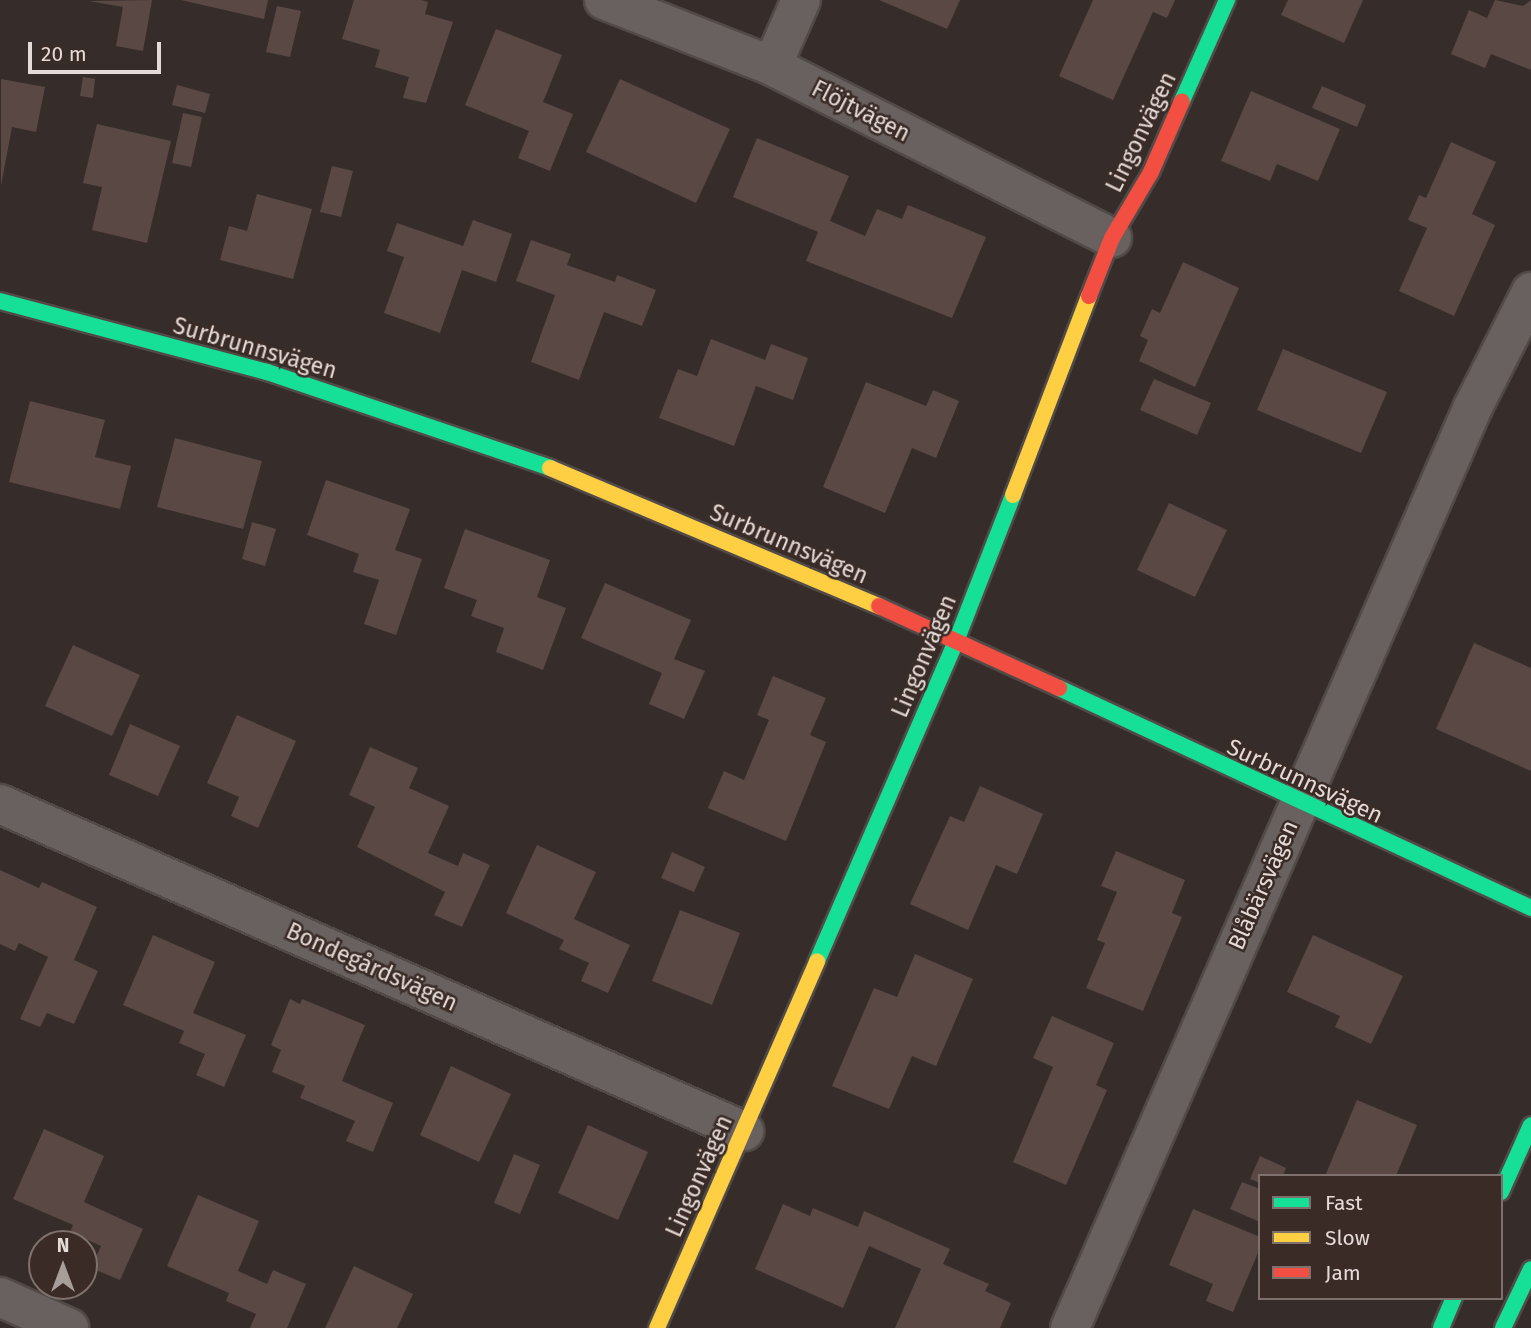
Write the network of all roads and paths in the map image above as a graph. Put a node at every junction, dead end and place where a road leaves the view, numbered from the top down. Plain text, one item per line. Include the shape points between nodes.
1 (604, 0) edge
2 (801, 0) edge
3 (1227, 0) edge
4 (772, 66) junction
5 (1112, 238) junction
6 (1531, 292) edge
7 (0, 300) edge
8 (957, 639) junction
9 (1299, 803) junction
10 (0, 804) edge
11 (1531, 908) edge
12 (1531, 1125) edge
13 (744, 1131) junction
14 (1503, 1188) edge
15 (1531, 1269) edge
16 (0, 1297) edge
17 (1453, 1300) edge
18 (69, 1328) edge
19 (657, 1328) edge
20 (1069, 1328) edge
21 (1441, 1328) edge
22 (1503, 1328) edge

1 - 4 street, Flöjtvägen
2 - 4 street
3 - 5 street, Lingonvägen via 1152,172
4 - 5 street, Flöjtvägen
5 - 8 street, Lingonvägen
6 - 9 street, Blåbärsvägen via 1473,407
7 - 8 street, Surbrunnsvägen via 267,372 547,467
8 - 9 street, Surbrunnsvägen
8 - 13 street, Lingonvägen
9 - 11 street, Surbrunnsvägen
9 - 20 street, Blåbärsvägen
10 - 13 street, Bondegårdsvägen
12 - 14 street
13 - 19 street, Lingonvägen
15 - 22 street
16 - 18 street
17 - 21 street

